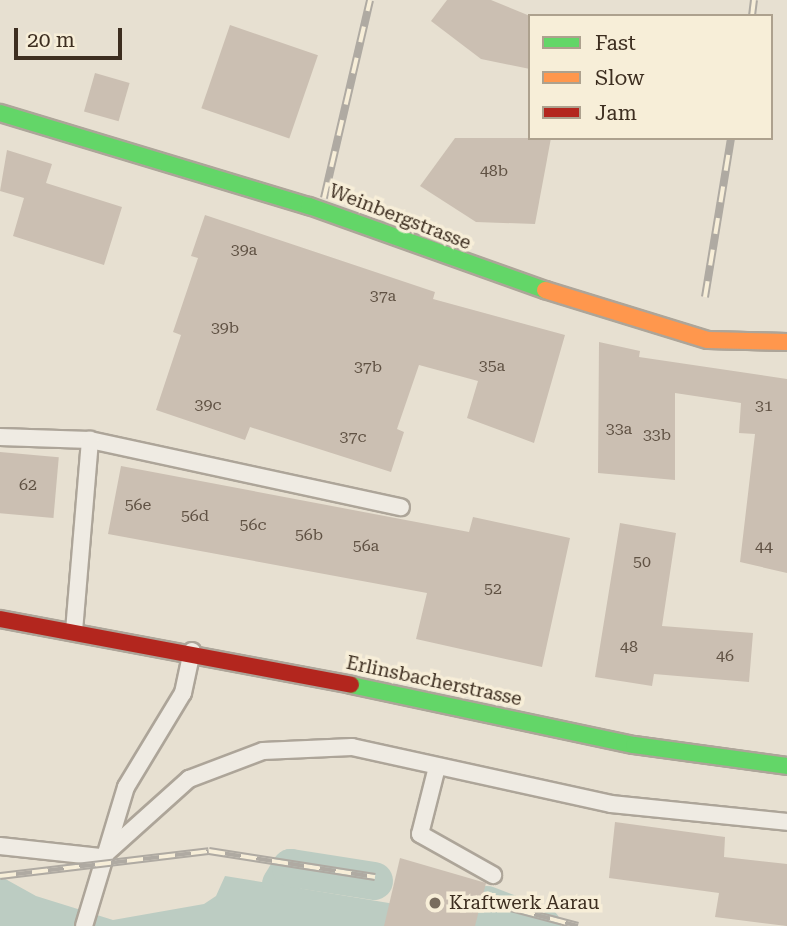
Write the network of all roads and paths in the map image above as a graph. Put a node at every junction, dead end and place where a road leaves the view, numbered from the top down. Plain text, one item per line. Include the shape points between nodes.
1 (0, 113) edge
2 (787, 342) edge
3 (0, 437) edge
4 (90, 440) junction
5 (401, 508) dead end
6 (0, 619) edge
7 (74, 631) junction
8 (192, 651) junction
9 (787, 766) edge
10 (437, 767) junction
11 (787, 822) edge
12 (0, 846) edge
13 (102, 858) junction
14 (493, 875) dead end
15 (84, 926) edge

1 - 2 street, Weinbergstrasse via 310,206 454,261 708,340
3 - 4 lane
4 - 5 lane
4 - 7 lane
6 - 7 street, Erlinsbacherstrasse
7 - 8 street, Erlinsbacherstrasse
8 - 9 street, Erlinsbacherstrasse via 634,745
8 - 13 lane via 183,694 126,787
10 - 11 lane via 626,806
10 - 13 lane via 352,747 263,751 189,779
10 - 14 lane via 420,834
12 - 13 lane
13 - 15 lane

